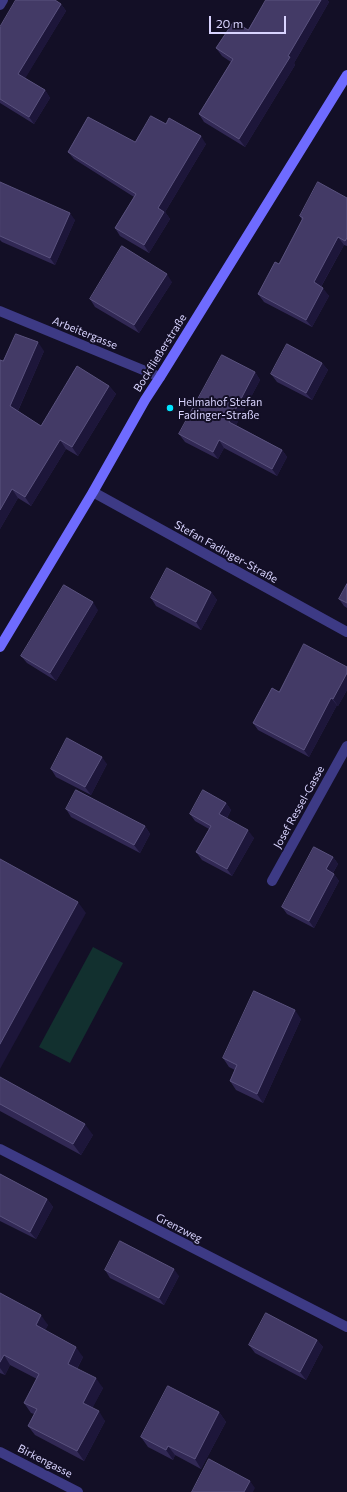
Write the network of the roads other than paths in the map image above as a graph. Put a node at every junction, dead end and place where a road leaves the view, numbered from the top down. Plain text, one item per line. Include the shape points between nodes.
1 (3, 0) edge
2 (0, 5) edge
3 (347, 75) edge
4 (0, 311) edge
5 (160, 377) junction
6 (93, 492) junction
7 (347, 632) edge
8 (0, 647) edge
9 (347, 746) edge
10 (272, 881) dead end
11 (0, 1150) edge
12 (347, 1327) edge
13 (0, 1452) edge
14 (78, 1492) edge

1 - 2 street
3 - 5 main road, Bockfließerstraße
4 - 5 street, Arbeitergasse
5 - 6 main road, Bockfließerstraße
6 - 7 street, Stefan Fadinger-Straße
6 - 8 main road, Bockfließerstraße
9 - 10 street, Josef Ressel-Gasse
11 - 12 street, Grenzweg
13 - 14 street, Birkengasse

